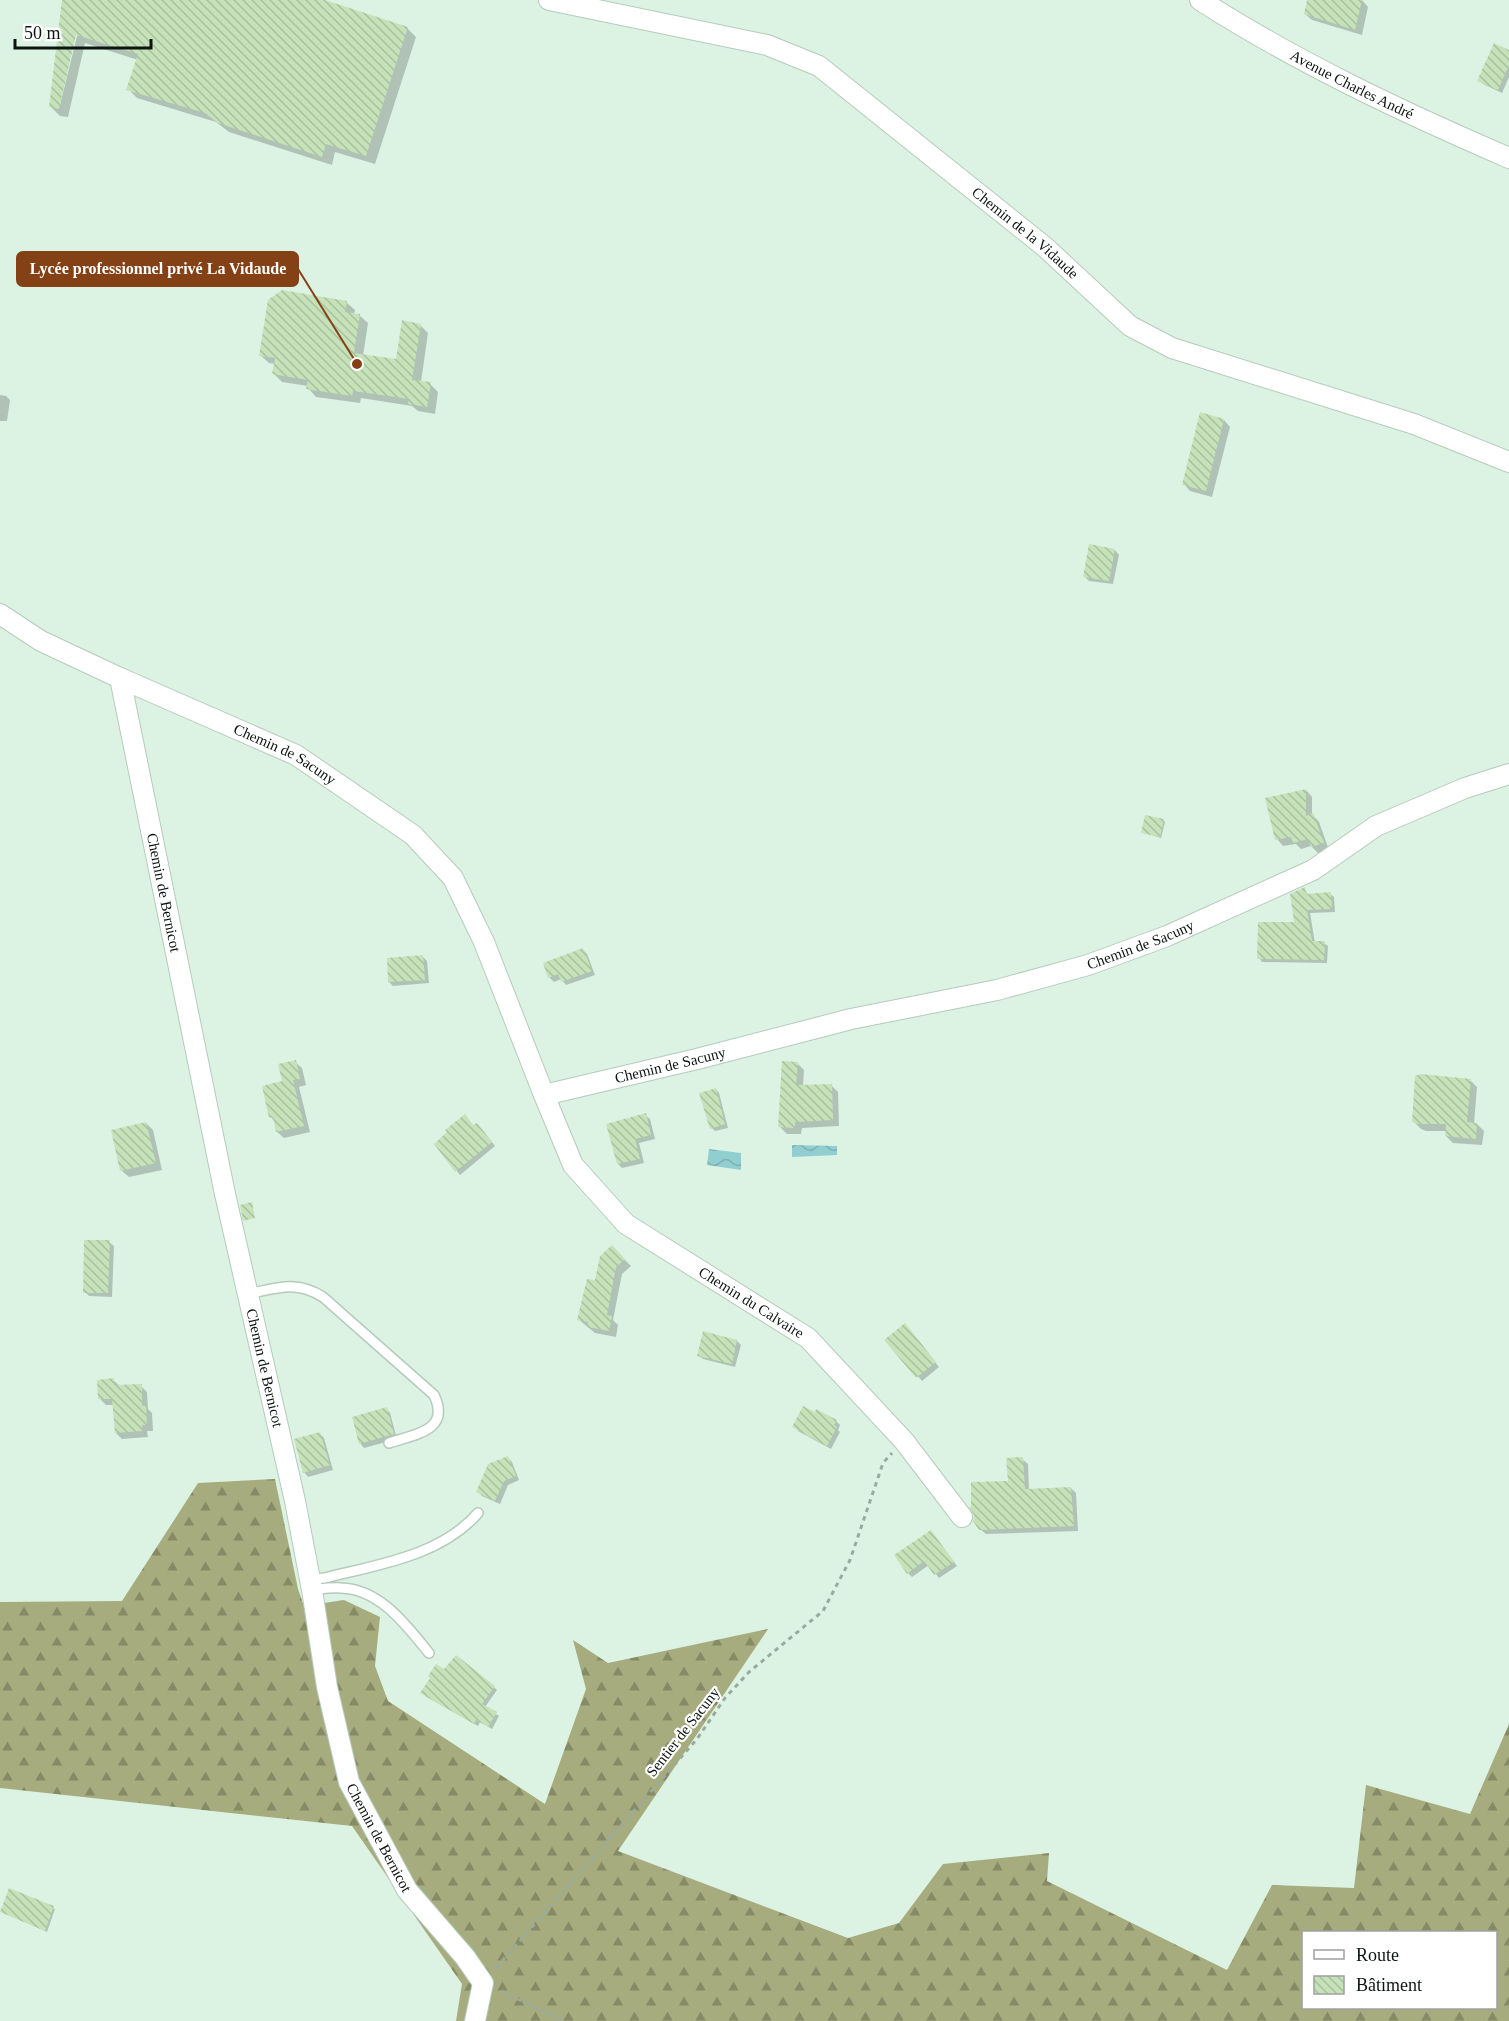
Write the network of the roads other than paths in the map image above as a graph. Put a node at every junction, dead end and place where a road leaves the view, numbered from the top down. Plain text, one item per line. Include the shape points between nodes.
1 (549, 0) edge
2 (1200, 0) edge
3 (1509, 158) edge
4 (1509, 462) edge
5 (0, 614) edge
6 (120, 678) junction
7 (1509, 774) edge
8 (544, 1095) junction
9 (248, 1294) junction
10 (389, 1443) dead end
11 (478, 1514) dead end
12 (962, 1517) dead end
13 (311, 1585) junction
14 (429, 1653) dead end
15 (475, 2021) edge

1 - 4 street, Chemin de la Vidaude via 767,45 819,66 1045,247 1130,326 1172,348 1414,424
2 - 3 street, Avenue Charles André via 1248,31 1397,109
5 - 6 street, Chemin de Sacuny via 41,641
6 - 8 street, Chemin de Sacuny via 296,755 413,835 453,878 484,942
6 - 9 street, Chemin de Bernicot
7 - 8 street, Chemin de Sacuny via 1376,826 1313,870 1167,936 1088,965 997,990 851,1019
8 - 12 street, Chemin du Calvaire via 573,1165 626,1224 808,1338 904,1441
9 - 10 lane via 287,1287 310,1289 434,1395 439,1405 434,1426
9 - 13 street, Chemin de Bernicot via 296,1501
11 - 13 lane via 451,1536 411,1555
13 - 14 lane via 361,1591 394,1613
13 - 15 street, Chemin de Bernicot via 327,1687 349,1782 407,1890 483,1983

